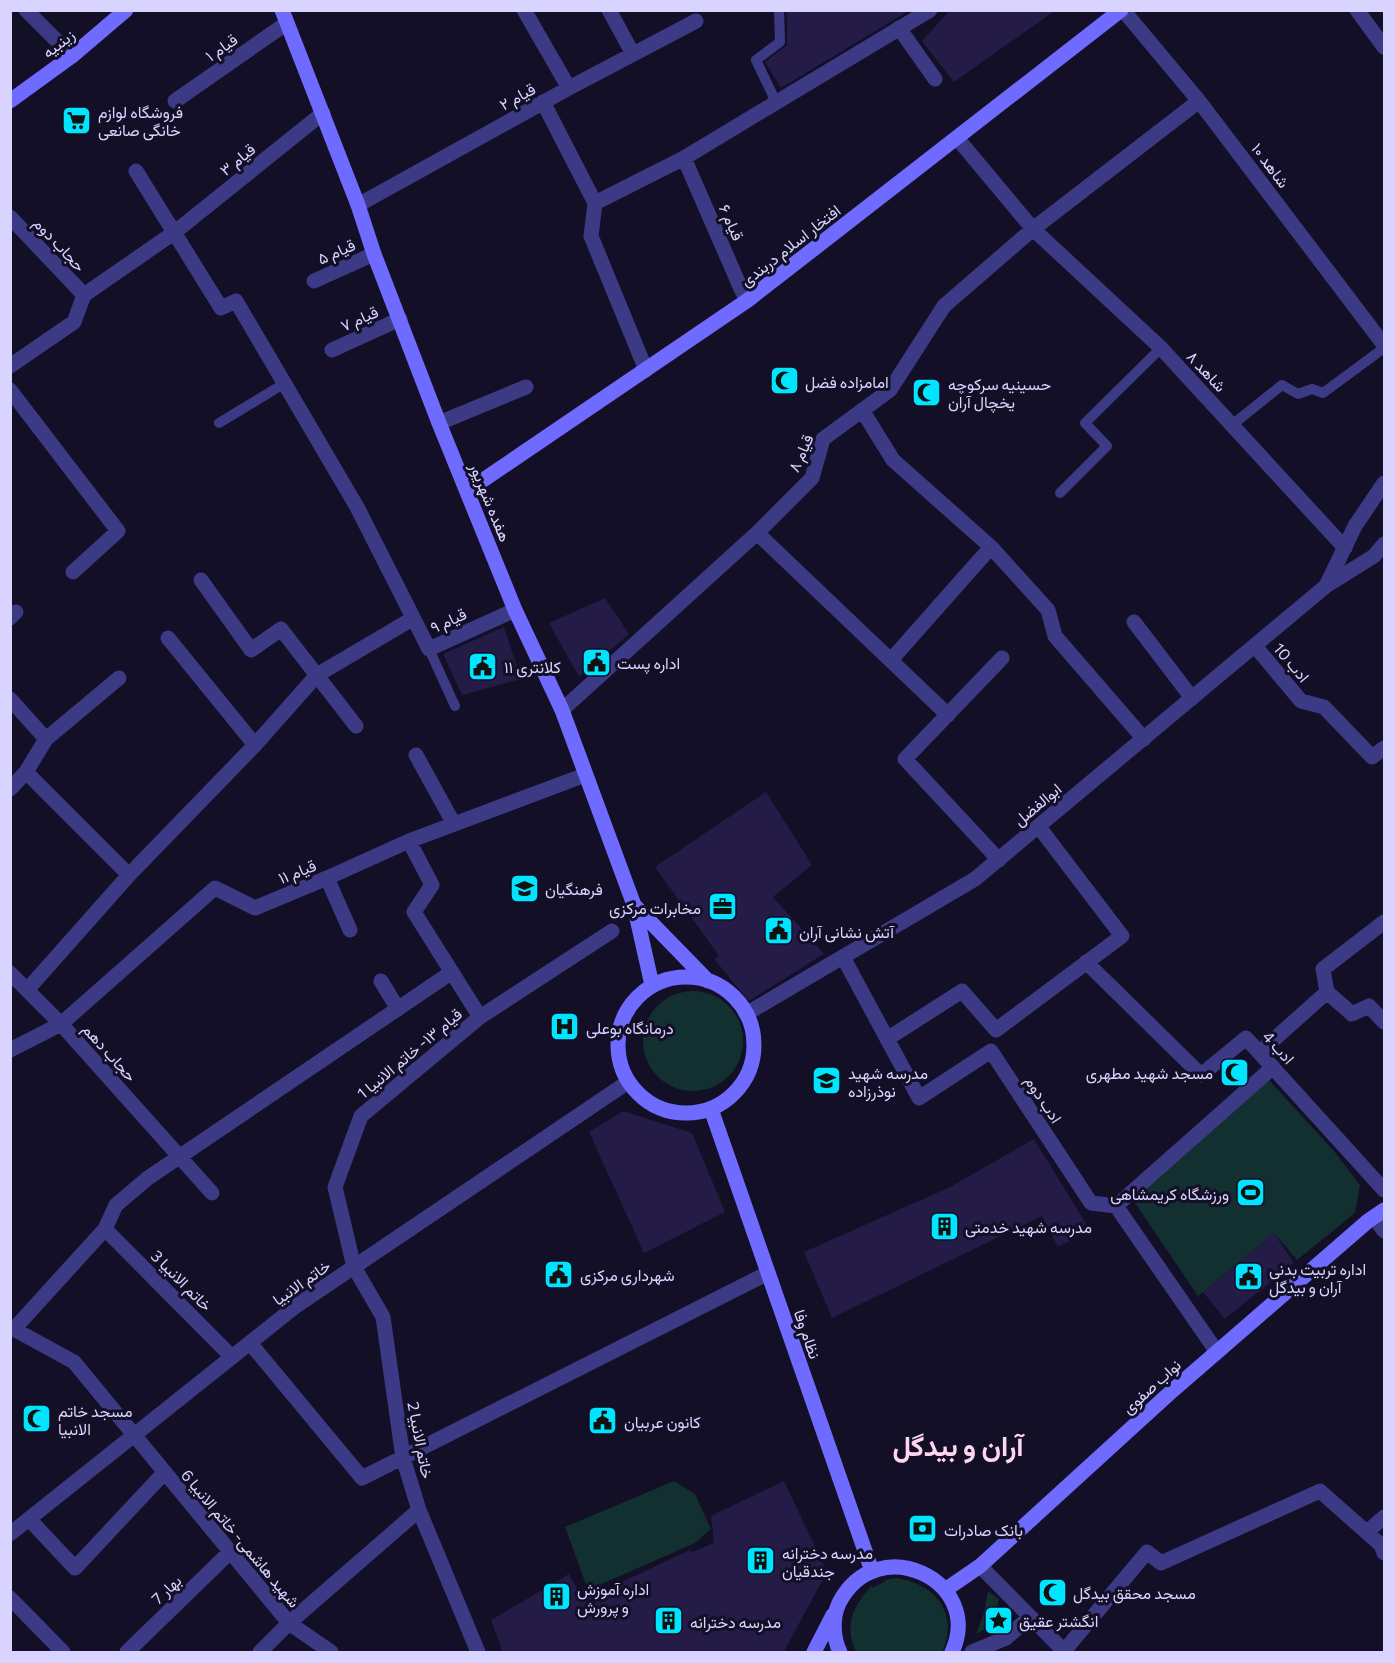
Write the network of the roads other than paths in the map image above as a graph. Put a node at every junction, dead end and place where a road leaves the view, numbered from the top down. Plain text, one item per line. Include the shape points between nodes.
1 (26, 10) edge
2 (126, 10) edge
3 (524, 10) edge
4 (609, 10) edge
5 (779, 10) edge
6 (930, 10) edge
7 (1122, 10) edge
8 (1357, 10) edge
9 (285, 17) edge
10 (696, 21) dead end
11 (899, 28) junction
12 (1384, 46) edge
13 (633, 54) junction
14 (72, 56) junction
15 (935, 80) dead end
16 (569, 88) junction
17 (10, 101) edge
18 (175, 101) dead end
19 (1199, 101) junction
20 (543, 102) junction
21 (776, 102) junction
22 (322, 113) junction
23 (957, 138) junction
24 (684, 158) junction
25 (136, 171) dead end
26 (595, 203) junction
27 (358, 205) junction
28 (10, 217) edge
29 (1033, 229) junction
30 (175, 232) junction
31 (374, 254) junction
32 (314, 281) dead end
33 (84, 295) junction
34 (748, 300) junction
35 (400, 319) junction
36 (1384, 347) edge
37 (1161, 348) junction
38 (332, 350) dead end
39 (10, 366) edge
40 (646, 370) junction
41 (285, 384) junction
42 (526, 387) dead end
43 (10, 390) edge
44 (862, 410) junction
45 (219, 423) dead end
46 (439, 423) junction
47 (1232, 425) junction
48 (1384, 483) edge
49 (467, 491) junction
50 (1060, 493) dead end
51 (757, 532) junction
52 (1384, 544) edge
53 (990, 547) junction
54 (1345, 548) junction
55 (73, 572) dead end
56 (201, 580) dead end
57 (1326, 586) junction
58 (515, 610) junction
59 (412, 619) junction
60 (1134, 622) dead end
61 (168, 638) dead end
62 (1255, 646) junction
63 (429, 649) junction
64 (1002, 658) dead end
65 (891, 660) junction
66 (317, 675) junction
67 (119, 678) dead end
68 (1192, 698) junction
69 (10, 699) edge
70 (455, 706) dead end
71 (562, 710) junction
72 (948, 715) junction
73 (356, 726) dead end
74 (46, 739) junction
75 (1144, 739) junction
76 (255, 745) junction
77 (1384, 748) edge
78 (416, 755) dead end
79 (27, 772) junction
80 (585, 775) junction
81 (10, 789) edge
82 (454, 824) junction
83 (1038, 826) junction
84 (410, 841) junction
85 (999, 860) junction
86 (129, 875) junction
87 (327, 878) junction
88 (634, 905) junction
89 (1384, 922) edge
90 (350, 930) dead end
91 (612, 931) dead end
92 (843, 957) junction
93 (1086, 962) junction
94 (452, 972) junction
95 (10, 973) edge
96 (381, 981) dead end
97 (708, 981) junction
98 (652, 986) junction
99 (27, 990) junction
100 (1327, 992) junction
101 (398, 1009) junction
102 (747, 1014) junction
103 (480, 1017) junction
104 (1384, 1022) edge
105 (61, 1024) junction
106 (996, 1030) junction
107 (887, 1039) junction
108 (10, 1050) edge
109 (991, 1051) junction
110 (1260, 1052) junction
111 (1273, 1067) junction
112 (628, 1082) junction
113 (711, 1109) junction
114 (179, 1157) junction
115 (1384, 1190) edge
116 (212, 1193) dead end
117 (1116, 1206) junction
118 (1379, 1214) edge
119 (105, 1229) junction
120 (1384, 1231) edge
121 (354, 1267) junction
122 (768, 1273) junction
123 (12, 1328) edge
124 (250, 1344) junction
125 (1216, 1352) junction
126 (232, 1357) junction
127 (134, 1436) junction
128 (403, 1458) junction
129 (164, 1473) junction
130 (419, 1510) junction
131 (1384, 1516) edge
132 (29, 1519) junction
133 (1367, 1532) junction
134 (10, 1534) edge
135 (230, 1552) junction
136 (1384, 1553) edge
137 (980, 1566) junction
138 (872, 1570) junction
139 (945, 1590) junction
140 (10, 1598) edge
141 (837, 1607) junction
142 (1030, 1617) junction
143 (289, 1623) junction
144 (1065, 1652) edge
145 (63, 1653) edge
146 (127, 1653) edge
147 (260, 1653) edge
148 (331, 1653) edge
149 (478, 1653) edge
150 (814, 1653) edge
151 (840, 1653) edge
152 (952, 1653) edge
153 (972, 1653) edge

1 - 14 street
2 - 14 main road, زینبیه
3 - 16 street
4 - 13 street
5 - 21 lane via 780,42 756,60
6 - 11 street
7 - 19 street, شاهد ۱۰
7 - 23 main road, افتخار اسلام دربندی
8 - 12 street
9 - 18 street, قیام ۱
9 - 22 main road, هفده شهریور
10 - 13 street, قیام ۲
11 - 15 street
11 - 21 street
13 - 16 street, قیام ۲
14 - 17 main road, زینبیه
16 - 20 street, قیام ۲
19 - 29 street, قیام ۸
19 - 36 street, شاهد ۱۰
20 - 26 street
20 - 27 street, قیام ۲
21 - 24 street
22 - 27 main road, هفده شهریور
22 - 30 street, قیام ۳
23 - 29 street, شاهد ۸
23 - 34 main road, افتخار اسلام دربندی
24 - 26 street
24 - 34 street, قیام ۶
25 - 30 street
26 - 40 street via 591,236
27 - 31 main road, هفده شهریور
28 - 33 street, حجاب دوم
29 - 37 street, شاهد ۸
29 - 44 street, قیام ۸ via 944,306 890,390
30 - 33 street, قیام ۳
30 - 41 street, قیام ۹ via 221,308 236,300
31 - 32 street, قیام ۵
31 - 35 main road, هفده شهریور
33 - 39 street via 74,322
34 - 40 main road, افتخار اسلام دربندی
35 - 38 street, قیام ۷
35 - 46 main road, هفده شهریور
36 - 47 lane via 1323,393 1312,388 1298,394 1282,385
37 - 47 street, شاهد ۸
37 - 50 lane via 1085,423 1107,446
40 - 49 main road, افتخار اسلام دربندی
41 - 45 lane
41 - 59 street, قیام ۹ via 357,507
42 - 46 street
43 - 55 street via 118,531
44 - 51 street, قیام ۸ via 822,439 812,478
44 - 53 street via 893,460
46 - 49 main road, هفده شهریور
47 - 54 street, شاهد ۸
48 - 54 street
49 - 58 main road, هفده شهریور
51 - 65 street
51 - 71 street, قیام ۸
52 - 57 street, ابوالفضل via 1374,556
53 - 65 street
53 - 75 street via 1048,610 1055,636
54 - 57 street
56 - 66 street via 251,650 281,629
57 - 62 street, ابوالفضل
58 - 63 street, قیام ۹
58 - 71 main road, هفده شهریور
59 - 63 street, قیام ۹
59 - 66 street
60 - 68 street
61 - 76 street
62 - 68 street, ابوالفضل
62 - 77 street, ادب 10 via 1301,701 1324,707 1372,757
63 - 70 lane
64 - 72 street
65 - 72 street
66 - 73 street
66 - 76 street
67 - 74 street
68 - 75 street, ابوالفضل
69 - 74 street
71 - 80 main road, هفده شهریور
72 - 85 street via 905,759
74 - 79 street
75 - 83 street, ابوالفضل
76 - 86 street
78 - 82 street
79 - 81 street
79 - 86 street
80 - 82 street, قیام ۱۱
80 - 88 main road, هفده شهریور
82 - 84 street, قیام ۱۱
83 - 85 street, ابوالفضل
83 - 93 street via 1122,936
84 - 87 street, قیام ۱۱
84 - 94 street via 432,885 414,912
85 - 92 street, ابوالفضل via 975,879
86 - 99 street
87 - 90 street
87 - 105 street, قیام ۱۱ via 255,908 215,888
88 - 97 main road, هفده شهریور
88 - 98 main road
89 - 100 street via 1323,969
91 - 103 street, قیام ۱۳- خاتم الانبیا 1
92 - 102 street, ابوالفضل
92 - 107 street
93 - 106 street
93 - 110 street, ادب 4 via 1201,1075 1246,1038
94 - 101 street
94 - 103 street
95 - 99 street, حجاب دهم
96 - 101 street
97 - 98 main road via 673,978
97 - 102 main road via 733,996
98 - 112 main road via 635,999 623,1018 618,1039 620,1061
99 - 105 street, حجاب دهم
100 - 104 street via 1352,1014 1369,1006
100 - 110 street
101 - 114 street
102 - 113 main road via 753,1058 745,1080 730,1097
103 - 121 street, قیام ۱۳- خاتم الانبیا 1 via 361,1116 335,1187
105 - 108 street
105 - 114 street, حجاب دهم
106 - 107 street via 962,991
106 - 109 street
107 - 109 street via 919,1098
109 - 117 street, ادب دوم via 1091,1203
110 - 111 street, ادب 4
111 - 115 street, ادب 4
111 - 117 street
112 - 113 main road via 644,1099 665,1110 688,1113
112 - 121 street, خاتم الانبیا
113 - 122 main road, نظام وفا
114 - 116 street, حجاب دهم
114 - 119 street via 116,1205
117 - 125 street
118 - 120 street
118 - 125 main road, نواب صفوی
119 - 123 street
119 - 126 street, خاتم الانبیا 3
121 - 124 street, خاتم الانبیا via 296,1306
121 - 128 street, خاتم الانبیا 2 via 383,1317
122 - 128 street
122 - 138 main road, نظام وفا
123 - 127 street, شهید هاشمی- خاتم الانبیا 6 via 74,1362
124 - 126 street, خاتم الانبیا
124 - 128 street via 363,1478
125 - 137 main road, نواب صفوی
126 - 127 street, خاتم الانبیا
127 - 129 street, شهید هاشمی- خاتم الانبیا 6
127 - 132 street, خاتم الانبیا
128 - 130 street, خاتم الانبیا 2
129 - 132 street via 75,1568
129 - 135 street, شهید هاشمی- خاتم الانبیا 6
130 - 143 street
130 - 149 street, خاتم الانبیا 2
131 - 133 street
132 - 134 street, خاتم الانبیا
133 - 136 street via 1382,1545
133 - 144 street via 1320,1491 1161,1563 1147,1552
135 - 143 street, شهید هاشمی- خاتم الانبیا 6
135 - 146 street, بهار 7
137 - 139 main road, نواب صفوی
137 - 142 street
138 - 139 main road via 891,1566 911,1568 930,1576
138 - 141 main road via 857,1579
139 - 152 main road via 957,1618
140 - 145 street
141 - 150 main road
141 - 151 main road via 834,1626
142 - 144 street
142 - 153 street via 1006,1638
143 - 147 street
143 - 148 street, شهید هاشمی- خاتم الانبیا 6

